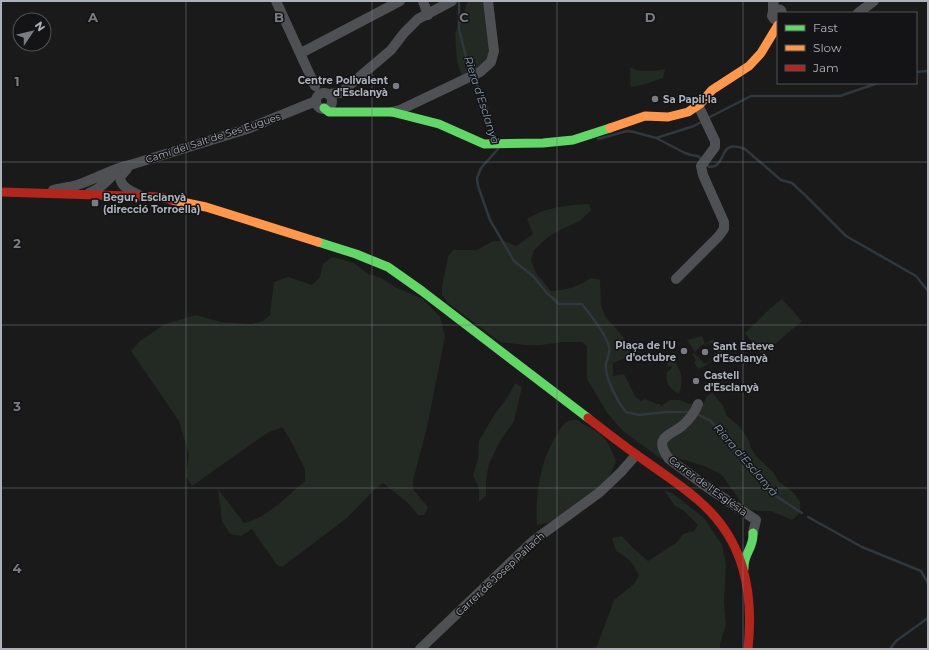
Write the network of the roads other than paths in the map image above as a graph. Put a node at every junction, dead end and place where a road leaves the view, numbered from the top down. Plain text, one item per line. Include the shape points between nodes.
1 (276, 1) edge
2 (400, 1) edge
3 (423, 1) edge
4 (452, 1) edge
5 (488, 1) edge
6 (874, 1) edge
7 (859, 12) edge
8 (428, 15) junction
9 (777, 26) edge
10 (301, 53) junction
11 (316, 86) junction
12 (327, 94) junction
13 (318, 104) junction
14 (413, 104) junction
15 (698, 105) junction
16 (392, 112) junction
17 (419, 118) junction
18 (130, 165) junction
19 (97, 177) junction
20 (98, 190) junction
21 (1, 192) edge
22 (33, 193) junction
23 (81, 195) junction
24 (111, 196) junction
25 (144, 197) junction
26 (676, 279) dead end
27 (695, 410) dead end
28 (636, 455) junction
29 (714, 516) junction
30 (753, 533) junction
31 (739, 542) junction
32 (745, 577) junction
33 (420, 649) edge
34 (748, 649) edge

1 - 10 street
2 - 10 street
3 - 8 street
4 - 8 street
5 - 14 street via 494,51 491,62 479,73
6 - 7 street
8 - 12 street via 418,19 391,50 340,93
9 - 15 street via 761,53 749,66 712,90
10 - 11 street
11 - 12 street
11 - 13 street
12 - 13 street via 318,95
12 - 13 street via 331,98 328,108
13 - 16 street via 329,112
13 - 18 street, Camí del Salt de Ses Eugues
14 - 16 street
14 - 17 street via 409,108 410,112
15 - 17 street via 679,115 645,116 573,140 543,143 484,144
15 - 26 street via 715,141 715,147 704,161 703,175 724,222 724,229
16 - 17 street
18 - 19 street, Camí del Salt de Ses Eugues
18 - 20 street, Camí del Salt de Ses Eugues via 116,173
18 - 25 street via 120,177 121,182 131,191
19 - 20 street
19 - 22 street, Camí del Salt de Ses Eugues via 77,185
20 - 23 street, Camí del Salt de Ses Eugues
20 - 24 street
21 - 22 street
22 - 23 street
23 - 24 street
24 - 25 street
25 - 28 street via 206,207 356,254 388,267
27 - 30 street, Carrer de l'Església via 682,426 665,436 665,453 669,459 756,520
28 - 29 street via 683,487
28 - 33 street, Carrer de Josep Pallach via 600,492 528,546
29 - 31 street
29 - 31 street
30 - 31 street via 747,545 742,546
30 - 32 street via 753,545 744,557
31 - 32 street
32 - 34 street via 751,607

